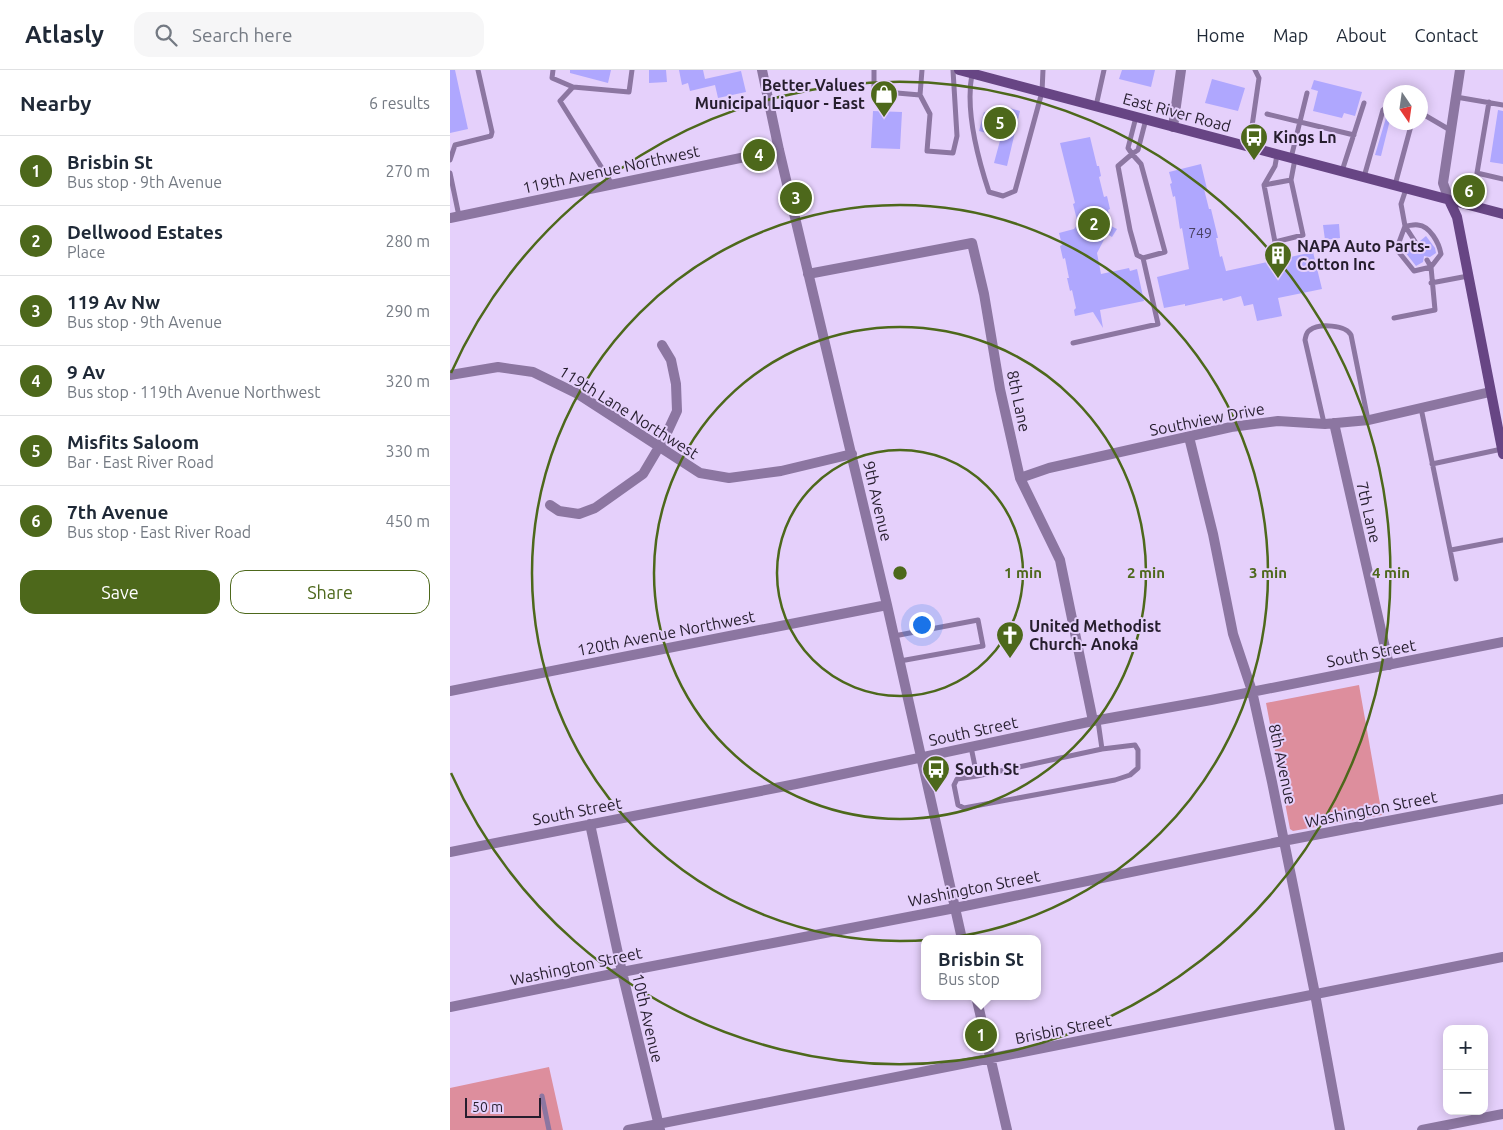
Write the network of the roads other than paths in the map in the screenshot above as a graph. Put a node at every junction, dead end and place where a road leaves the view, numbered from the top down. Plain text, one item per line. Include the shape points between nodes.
1 (478, 70) edge
2 (553, 70) edge
3 (632, 70) edge
4 (762, 70) edge
5 (874, 70) edge
6 (922, 70) edge
7 (953, 70) edge
8 (959, 70) edge
9 (1043, 70) edge
10 (1104, 70) edge
11 (1181, 70) edge
12 (1255, 70) edge
13 (1460, 70) edge
14 (972, 74) junction
15 (573, 87) junction
16 (1042, 92) junction
17 (1307, 93) dead end
18 (920, 95) junction
19 (1456, 97) junction
20 (1489, 102) junction
21 (1364, 103) dead end
22 (1503, 105) edge
23 (1096, 106) junction
24 (1383, 110) edge
25 (1267, 114) dead end
26 (1141, 118) junction
27 (1428, 118) edge
28 (1300, 122) junction
29 (1173, 127) junction
30 (1410, 130) edge
31 (1451, 131) junction
32 (1354, 135) junction
33 (1249, 147) junction
34 (779, 150) junction
35 (1132, 154) junction
36 (1277, 155) junction
37 (1293, 159) junction
38 (450, 160) edge
39 (1342, 172) junction
40 (450, 173) edge
41 (1364, 178) junction
42 (1503, 179) edge
43 (1291, 180) junction
44 (612, 184) junction
45 (1264, 185) junction
46 (1395, 186) junction
47 (1406, 189) junction
48 (1449, 200) junction
49 (1503, 214) edge
50 (455, 217) edge
51 (1405, 226) junction
52 (1416, 244) dead end
53 (1143, 258) junction
54 (1427, 260) dead end
55 (1430, 267) junction
56 (808, 274) junction
57 (1468, 276) junction
58 (1431, 282) junction
59 (1394, 318) dead end
60 (1073, 342) dead end
61 (662, 345) dead end
62 (450, 375) edge
63 (1490, 392) junction
64 (1421, 408) junction
65 (1499, 415) edge
66 (1368, 420) junction
67 (1329, 424) junction
68 (1189, 437) junction
69 (659, 447) junction
70 (1502, 452) edge
71 (852, 454) junction
72 (1432, 464) junction
73 (1020, 478) junction
74 (550, 505) dead end
75 (1503, 540) edge
76 (1450, 550) junction
77 (1456, 580) dead end
78 (888, 605) junction
79 (894, 636) junction
80 (1503, 642) edge
81 (900, 661) junction
82 (1388, 665) junction
83 (450, 691) edge
84 (1252, 691) junction
85 (1096, 721) junction
86 (971, 747) junction
87 (1102, 750) junction
88 (922, 757) junction
89 (977, 776) junction
90 (1503, 799) edge
91 (590, 824) junction
92 (1283, 840) junction
93 (450, 851) edge
94 (955, 908) junction
95 (961, 935) edge
96 (1503, 956) edge
97 (622, 972) junction
98 (1315, 994) junction
99 (977, 1000) edge
100 (450, 1008) edge
101 (991, 1058) junction
102 (542, 1096) dead end
103 (1503, 1114) edge
104 (659, 1127) edge
105 (549, 1130) edge
106 (628, 1130) edge
107 (1007, 1130) edge
108 (1340, 1130) edge
109 (1422, 1130) edge

1 - 38 lane via 491,136 455,145
2 - 15 lane via 552,78
3 - 15 lane via 629,92
4 - 34 street, 9th Avenue
5 - 18 lane via 874,91
6 - 18 lane
7 - 18 lane via 957,136 953,153 927,151 930,114
8 - 14 main road, East River Road
9 - 16 lane
10 - 23 lane
11 - 29 street
12 - 33 lane via 1259,78
13 - 19 street
14 - 16 main road, East River Road
14 - 16 lane via 973,124 982,172 989,192 1003,196 1015,191
15 - 44 lane via 560,101
16 - 23 main road, East River Road
17 - 28 lane
19 - 20 lane
19 - 31 street
20 - 22 lane
20 - 42 lane via 1477,173
21 - 32 lane
23 - 26 main road, East River Road
24 - 41 lane
25 - 28 lane
26 - 29 main road, East River Road
26 - 35 lane via 1138,150
26 - 35 lane via 1128,148
27 - 31 lane
28 - 32 lane
28 - 37 lane
29 - 33 main road, East River Road
30 - 46 lane
31 - 48 street via 1443,183
32 - 39 lane
33 - 36 main road, East River Road
34 - 44 street, 119th Avenue Northwest
34 - 56 street, 9th Avenue
35 - 53 lane via 1118,166 1130,230 1138,255
35 - 53 lane via 1141,164 1164,252
36 - 37 main road, East River Road
36 - 45 lane
37 - 39 main road, East River Road
37 - 43 lane
39 - 41 main road, East River Road
40 - 50 lane
41 - 46 main road, East River Road
43 - 45 lane
43 - 45 lane via 1303,235 1274,242
44 - 50 street, 119th Avenue Northwest
46 - 47 main road, East River Road
47 - 48 main road, East River Road
47 - 51 lane via 1401,204
48 - 49 main road, East River Road
48 - 57 main road via 1457,217
51 - 52 lane
51 - 55 lane via 1398,251 1414,271
51 - 55 lane via 1426,228 1434,237 1441,254
53 - 60 lane via 1158,324
54 - 55 lane
55 - 58 lane
56 - 71 street, 9th Avenue
56 - 73 street, 8th Lane via 972,243
57 - 58 lane
57 - 63 main road
58 - 59 lane via 1435,310
61 - 69 street via 671,360 677,411
62 - 69 street, 119th Lane Northwest via 498,368 533,372 578,394
63 - 64 street, Southview Drive
63 - 65 main road
64 - 66 street, Southview Drive
64 - 72 lane
65 - 70 main road
66 - 67 street, Southview Drive
66 - 67 lane via 1351,335 1345,328 1316,327 1310,329 1305,340
67 - 68 street, Southview Drive via 1255,423
67 - 82 street, 7th Lane
68 - 73 street, Southview Drive via 1049,468
68 - 84 street, 8th Avenue via 1233,634
69 - 71 street, 119th Lane Northwest via 700,473 729,478 781,471
69 - 74 street via 643,474 595,508 579,514 559,511
70 - 72 lane
71 - 78 street, 9th Avenue
72 - 76 lane
73 - 85 street, 8th Lane via 1060,560
75 - 76 lane
76 - 77 lane
78 - 79 street, 9th Avenue
78 - 83 street, 120th Avenue Northwest
79 - 81 street, 9th Avenue
79 - 81 lane via 978,620 983,646
80 - 82 street, South Street
81 - 88 street, 9th Avenue
82 - 84 street, South Street
84 - 85 street, South Street
84 - 92 street, 8th Avenue
85 - 86 street, South Street
85 - 87 lane
86 - 88 street, South Street
86 - 89 lane
87 - 89 lane
87 - 89 lane via 1135,745 1138,768 1130,775 1115,780 964,808 958,806 954,785 957,779
88 - 91 street, South Street
88 - 94 street, 9th Avenue
90 - 92 street, Washington Street
91 - 93 street, South Street
91 - 97 street, 10th Avenue
92 - 94 street, Washington Street
92 - 98 street, 8th Avenue
94 - 95 street, 9th Avenue
94 - 97 street, Washington Street
96 - 98 street, Brisbin Street
97 - 100 street, Washington Street
97 - 104 street, 10th Avenue
98 - 101 street, Brisbin Street
98 - 108 street, 8th Avenue
99 - 101 street
101 - 104 street, Brisbin Street
101 - 107 street
102 - 105 lane
103 - 109 street
104 - 106 street, Brisbin Street

